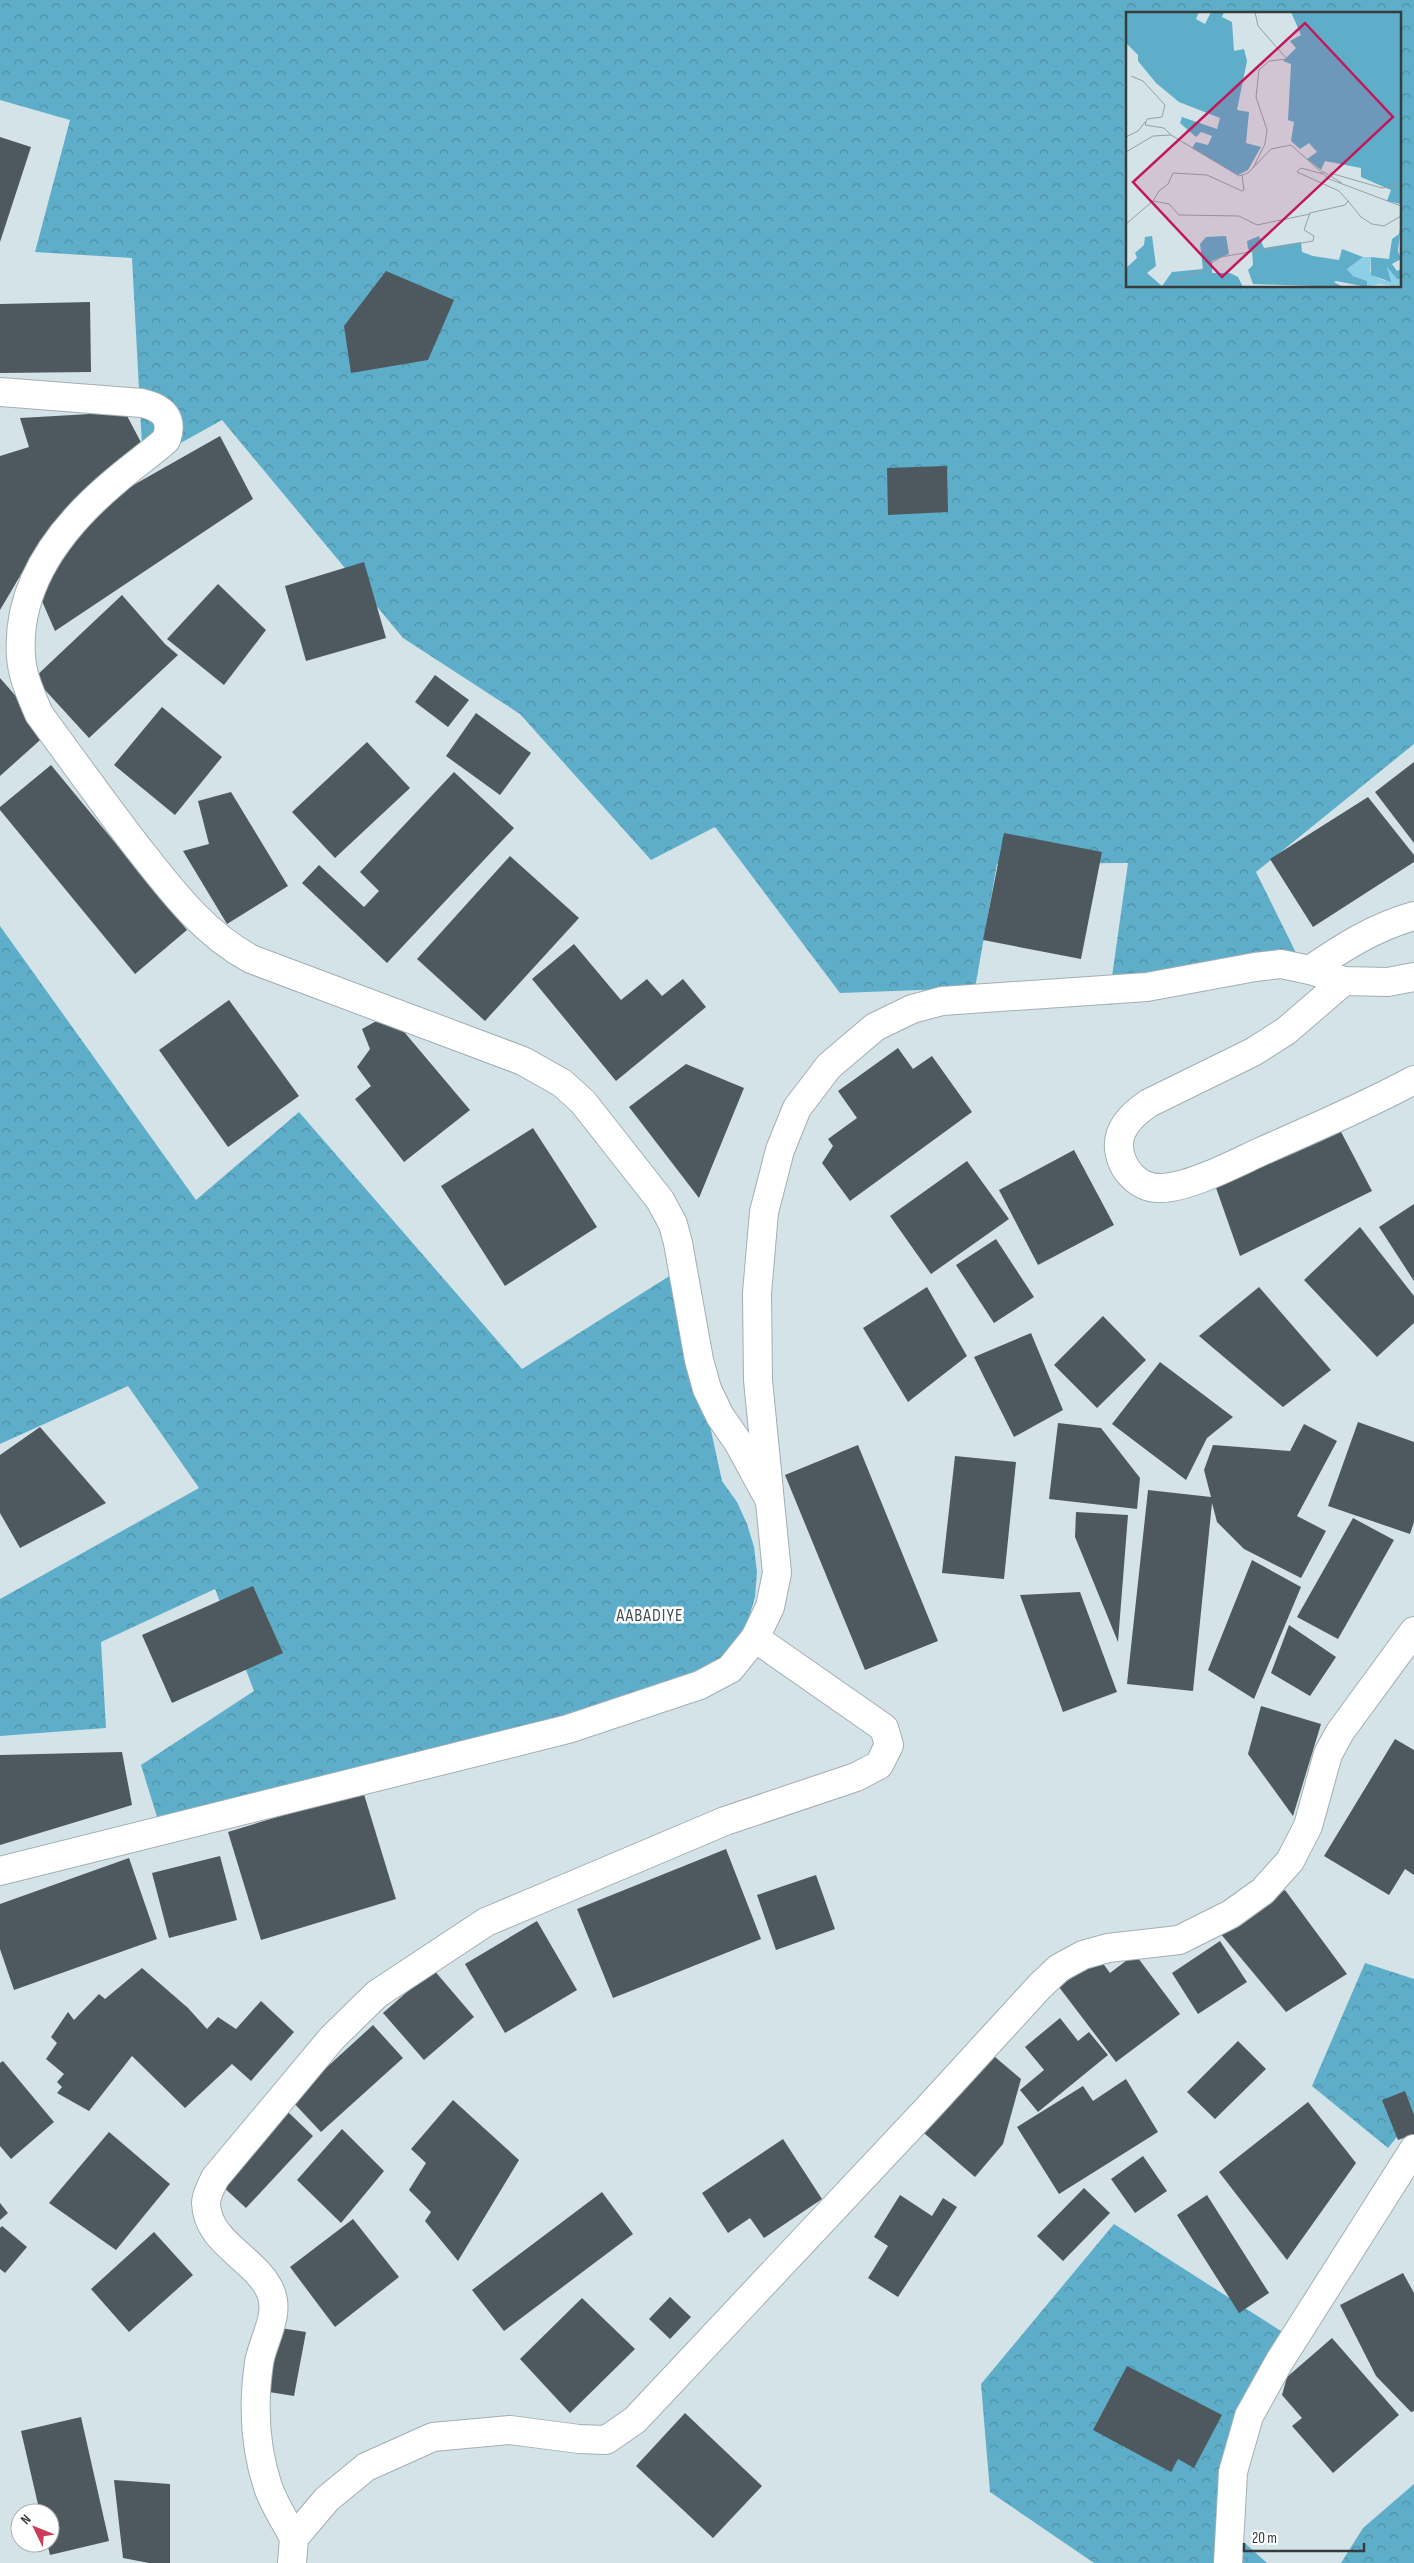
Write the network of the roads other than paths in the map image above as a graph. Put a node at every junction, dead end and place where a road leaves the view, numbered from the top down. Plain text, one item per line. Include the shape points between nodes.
1 (0, 392) edge
2 (1414, 904) edge
3 (1404, 919) edge
4 (1310, 970) junction
5 (1414, 977) edge
6 (1344, 980) junction
7 (1414, 1080) edge
8 (769, 1499) junction
9 (1414, 1631) edge
10 (755, 1638) junction
11 (0, 1871) edge
12 (1414, 2149) edge
13 (293, 2550) edge
14 (1228, 2563) edge

1 - 8 street via 142,403 162,410 169,419 170,430 166,440 82,513 38,570 27,598 21,627 21,657 27,686 39,714 168,886 193,915 232,949 251,959 523,1061 562,1083 583,1102 660,1200 672,1224 678,1242 698,1360 707,1389
2 - 3 street
3 - 4 street via 1350,943
4 - 6 street
4 - 8 street via 1280,964 1147,987 942,1001 912,1009 875,1027 829,1066 796,1108 780,1150 764,1212 756,1294 758,1380
5 - 6 street via 1388,982
6 - 7 street via 1286,1031 1253,1052 1149,1103 1134,1114 1118,1141 1119,1156 1126,1169 1145,1186 1161,1188 1206,1177
8 - 10 street via 777,1573 770,1606
9 - 13 street via 1340,1732 1328,1754 1308,1826 1290,1861 1263,1891 1231,1914 1179,1940 1108,1948 1083,1955 1060,1968 635,2420 606,2440 510,2430 433,2437 366,2466 328,2499
10 - 11 street via 730,1669 700,1685 568,1729
10 - 13 street via 884,1728 889,1745 879,1765 856,1777 724,1820 486,1922 376,1994 332,2038 215,2178 206,2201 209,2219 272,2294 274,2312 259,2363 256,2421 259,2452 268,2488
12 - 14 street via 1279,2362 1249,2416 1233,2472

